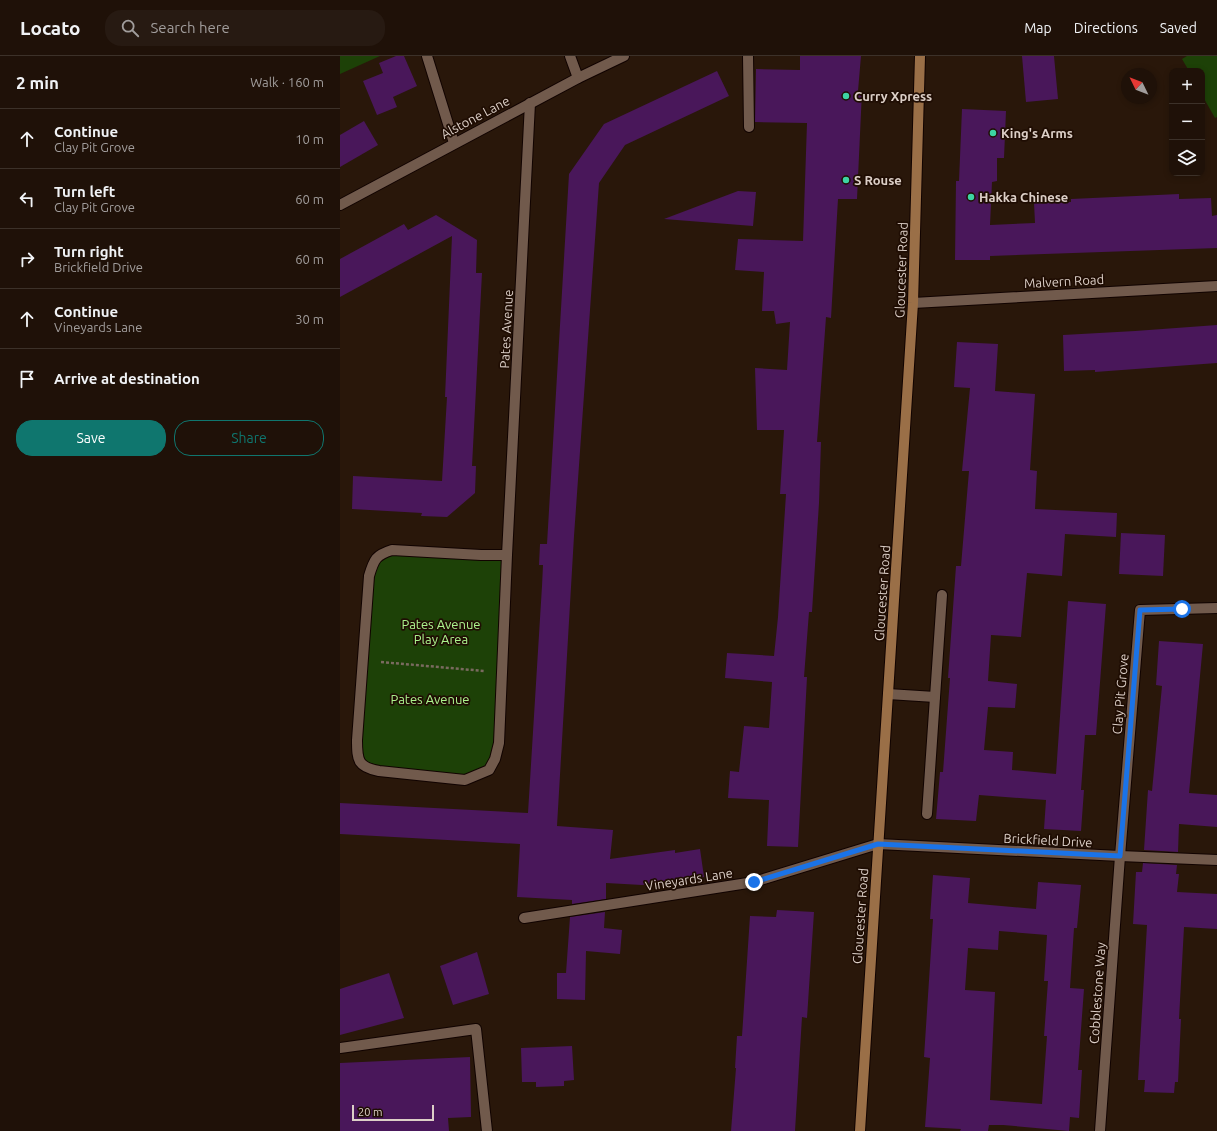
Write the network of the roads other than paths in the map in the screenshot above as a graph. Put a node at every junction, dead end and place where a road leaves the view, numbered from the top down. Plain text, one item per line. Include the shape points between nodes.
1 (427, 56) edge
2 (570, 56) edge
3 (624, 56) edge
4 (748, 56) edge
5 (920, 56) edge
6 (578, 78) junction
7 (530, 104) junction
8 (749, 127) dead end
9 (454, 143) junction
10 (340, 205) edge
11 (1217, 286) edge
12 (913, 303) junction
13 (507, 555) junction
14 (942, 596) dead end
15 (1217, 608) edge
16 (888, 694) junction
17 (935, 697) junction
18 (928, 814) dead end
19 (878, 844) junction
20 (1120, 856) junction
21 (1217, 860) edge
22 (524, 918) dead end
23 (340, 1048) edge
24 (487, 1131) edge
25 (860, 1131) edge
26 (1100, 1131) edge

1 - 9 street
2 - 6 street
3 - 6 street, Alstone Lane
4 - 8 street
5 - 12 main road, Gloucester Road
6 - 7 street, Alstone Lane
7 - 9 street, Alstone Lane
7 - 13 street, Pates Avenue
9 - 10 street, Alstone Lane
11 - 12 street, Malvern Road
12 - 16 main road, Gloucester Road
13 - 13 street, Pates Avenue via 499,743 489,770 465,780 379,771 360,764 357,740 369,576 373,562 380,554 392,550
14 - 17 street
15 - 20 street, Clay Pit Grove via 1140,610
16 - 17 street
16 - 19 main road, Gloucester Road
17 - 18 street
19 - 20 street, Brickfield Drive
19 - 22 street, Vineyards Lane via 754,882
19 - 25 main road, Gloucester Road
20 - 21 street, Brickfield Drive
20 - 26 street, Cobblestone Way
23 - 24 street via 476,1029

